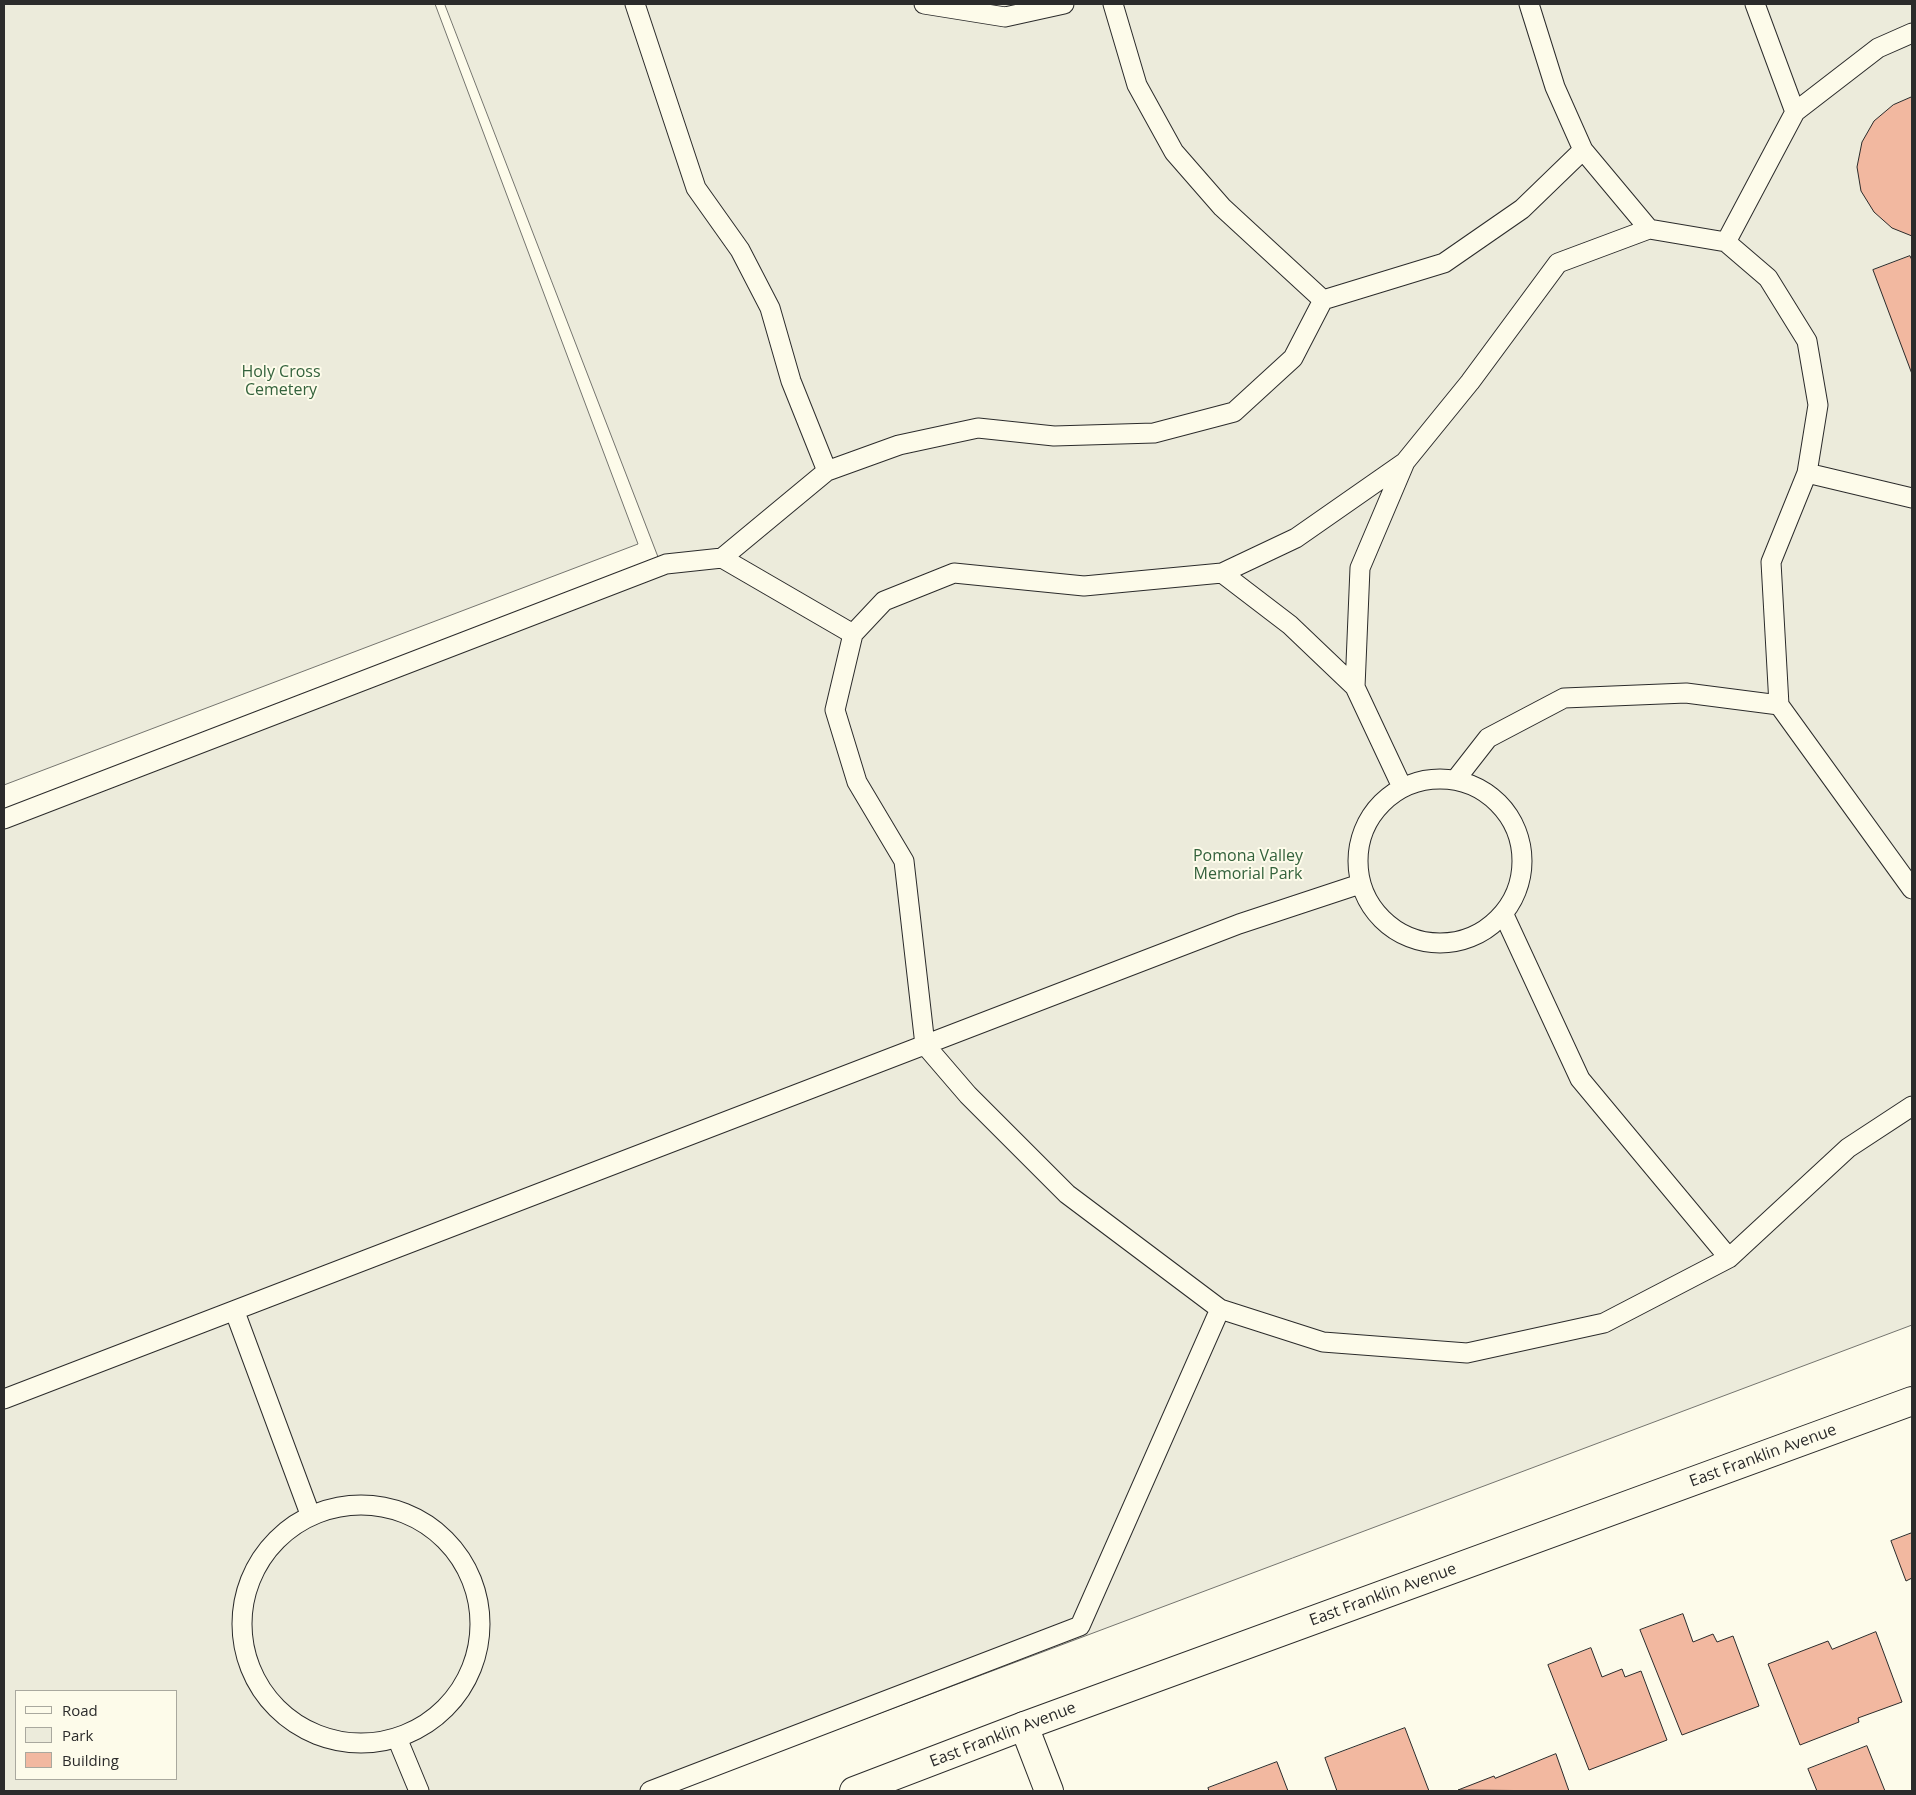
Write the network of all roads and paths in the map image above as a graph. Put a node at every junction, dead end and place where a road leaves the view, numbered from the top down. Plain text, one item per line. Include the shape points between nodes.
1 (635, 4) edge
2 (924, 4) edge
3 (1064, 4) edge
4 (1113, 4) edge
5 (1529, 4) edge
6 (1755, 4) edge
7 (1912, 33) edge
8 (1795, 112) junction
9 (1583, 150) junction
10 (1649, 229) junction
11 (1726, 242) junction
12 (1323, 300) junction
13 (1406, 462) junction
14 (827, 471) junction
15 (1807, 473) junction
16 (1912, 498) edge
17 (722, 558) junction
18 (1222, 573) junction
19 (853, 634) junction
20 (1355, 687) junction
21 (1779, 705) junction
22 (1456, 779) junction
23 (1402, 787) junction
24 (4, 818) edge
25 (1360, 884) junction
26 (1912, 889) edge
27 (1504, 915) junction
28 (925, 1045) junction
29 (1912, 1106) edge
30 (1729, 1258) junction
31 (1220, 1309) junction
32 (235, 1312) junction
33 (4, 1399) edge
34 (1912, 1401) edge
35 (310, 1514) junction
36 (1024, 1726) junction
37 (397, 1738) junction
38 (418, 1791) edge
39 (650, 1791) edge
40 (854, 1791) edge
41 (1049, 1791) edge

1 - 14 lane via 696,188 740,250 770,308 790,381
2 - 3 lane via 1005,17
4 - 12 lane via 1137,85 1174,152 1222,206
5 - 9 lane via 1555,87
6 - 8 lane
7 - 8 lane via 1878,48
8 - 11 lane
9 - 10 lane
9 - 12 lane via 1522,209 1444,262
10 - 11 lane
10 - 13 lane via 1558,263
11 - 15 lane via 1768,278 1807,341 1818,405
12 - 14 lane via 1293,358 1234,412 1154,433 1054,436 978,428 899,445
13 - 18 lane via 1296,538
13 - 20 lane via 1360,568
14 - 17 lane
15 - 16 lane
15 - 21 lane via 1771,562
17 - 19 lane
17 - 24 lane via 666,564
18 - 19 lane via 1084,586 954,573 884,601
18 - 20 lane via 1290,625
19 - 28 lane via 835,710 857,782 904,861
20 - 23 lane
21 - 22 lane via 1686,693 1564,698 1488,738
21 - 26 lane
22 - 23 lane via 1426,780
22 - 27 lane via 1483,790 1506,810 1522,843 1523,877
23 - 25 lane via 1378,807 1363,830 1356,857
25 - 27 lane via 1374,913 1392,930 1415,941 1442,944 1474,938
25 - 28 lane via 1239,924
27 - 30 lane via 1580,1080
28 - 31 lane via 968,1095 1067,1194
28 - 32 lane
29 - 30 lane via 1848,1148
30 - 31 lane via 1604,1324 1467,1353 1323,1342
31 - 39 lane via 1080,1626
32 - 33 lane
32 - 35 lane
34 - 36 street, East Franklin Avenue
35 - 37 lane via 268,1547 243,1598 241,1642 259,1690 296,1725 336,1742 374,1743
35 - 37 lane via 354,1503 406,1512 457,1550 481,1605 476,1659 447,1707
36 - 40 street, East Franklin Avenue
36 - 41 street
37 - 38 lane

